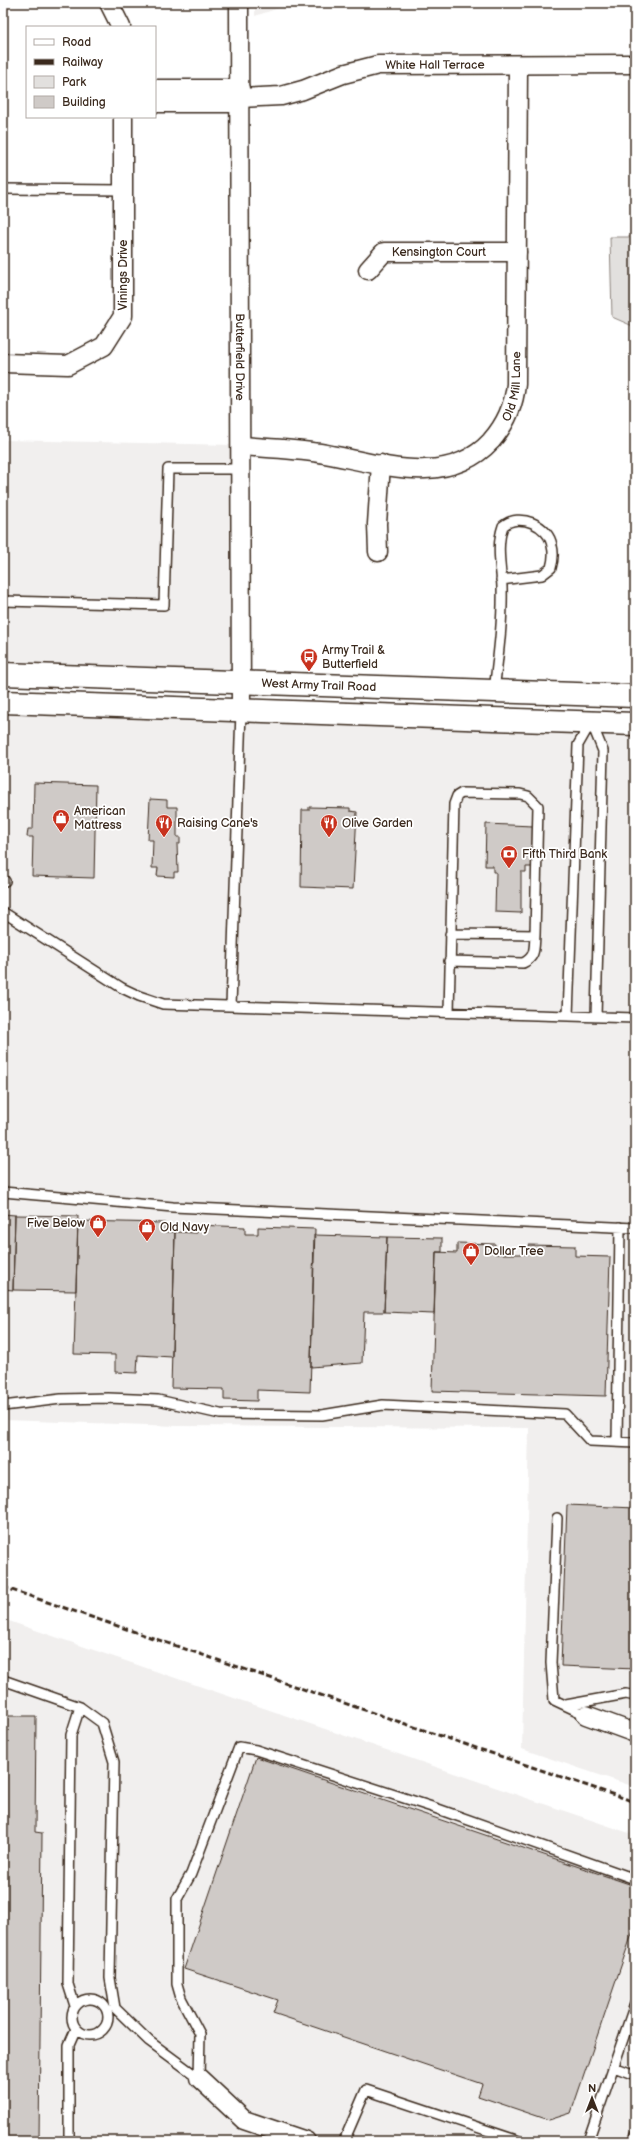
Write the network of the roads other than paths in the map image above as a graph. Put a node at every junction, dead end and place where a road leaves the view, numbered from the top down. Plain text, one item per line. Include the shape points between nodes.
1 (108, 3) edge
2 (239, 3) edge
3 (120, 26) edge
4 (635, 64) edge
5 (518, 66) junction
6 (156, 89) edge
7 (240, 97) junction
8 (156, 103) edge
9 (123, 118) edge
10 (3, 189) edge
11 (123, 190) junction
12 (517, 252) junction
13 (368, 270) dead end
14 (3, 363) edge
15 (241, 446) junction
16 (381, 464) junction
17 (241, 469) junction
18 (378, 552) dead end
19 (501, 580) junction
20 (3, 601) edge
21 (3, 674) edge
22 (241, 683) junction
23 (494, 691) junction
24 (593, 694) junction
25 (635, 696) edge
26 (3, 702) edge
27 (241, 711) junction
28 (591, 722) junction
29 (635, 724) edge
30 (3, 912) edge
31 (450, 934) junction
32 (535, 935) junction
33 (449, 961) junction
34 (231, 1006) junction
35 (449, 1012) junction
36 (568, 1016) junction
37 (596, 1017) junction
38 (635, 1018) edge
39 (3, 1192) edge
40 (620, 1227) junction
41 (635, 1228) edge
42 (3, 1406) edge
43 (616, 1442) junction
44 (635, 1443) edge
45 (557, 1518) dead end
46 (3, 1680) edge
47 (635, 1696) edge
48 (566, 1705) junction
49 (80, 1707) junction
50 (586, 1715) joint
51 (635, 1733) edge
52 (635, 1880) edge
53 (635, 2004) edge
54 (75, 2006) junction
55 (76, 2029) junction
56 (614, 2067) junction
57 (635, 2075) edge
58 (199, 2078) junction
59 (635, 2134) edge
60 (69, 2141) edge
61 (306, 2141) edge
62 (344, 2141) edge
63 (519, 2141) edge
64 (588, 2141) edge
65 (633, 2141) edge

1 - 3 street
2 - 7 street, Butterfield Drive
4 - 5 street, White Hall Terrace
5 - 7 street, White Hall Terrace via 378,65 280,96
5 - 12 street, Old Mill Lane
6 - 7 street
7 - 8 street
7 - 15 street, Butterfield Drive
9 - 11 street, Vinings Drive
10 - 11 lane
11 - 14 street, Vinings Drive via 123,316 104,346 68,365
12 - 13 street, Kensington Court via 384,252
12 - 16 street, Old Mill Lane via 516,384 512,407 502,428 484,449 474,456 442,468 412,469
15 - 16 street, Old Mill Lane via 319,452
15 - 17 street, Butterfield Drive
16 - 18 street
17 - 20 lane via 168,469 164,605
17 - 22 street, Butterfield Drive
19 - 19 lane via 499,547 503,526 508,521 525,520 546,532 552,545 551,568 542,575
19 - 23 lane via 501,617
21 - 22 main road, West Army Trail Road
22 - 23 main road, West Army Trail Road
22 - 27 street, Butterfield Drive
23 - 24 main road, West Army Trail Road
24 - 25 main road, West Army Trail Road
24 - 28 main road
26 - 27 main road
27 - 28 main road
27 - 34 lane
28 - 29 main road
28 - 36 lane via 578,745
28 - 37 lane via 603,751
30 - 34 lane via 139,996 163,1004
31 - 32 lane
31 - 32 lane via 454,804 457,796 462,793 520,794 528,796 538,806
31 - 33 lane
32 - 33 lane via 534,954 523,962
33 - 35 lane
34 - 35 lane
35 - 36 lane
36 - 37 lane
37 - 38 lane
39 - 40 lane via 173,1207
40 - 41 lane
40 - 43 lane
42 - 43 lane via 62,1399 108,1398 158,1400 220,1414 322,1415 384,1405 565,1414 590,1441
43 - 44 lane
45 - 48 lane via 551,1663 554,1700
46 - 49 lane
47 - 48 lane via 626,1694
48 - 50 lane
49 - 54 lane via 71,1735 68,1984
49 - 58 lane via 102,1723 114,1762 110,1978 115,2008 149,2041
50 - 51 street
52 - 58 lane via 435,1808 256,1750 239,1747 191,1874 177,1899 177,1984 181,1998 200,2034
53 - 56 lane
54 - 55 lane via 72,2018
54 - 55 lane via 86,2000 98,2001 108,2016 104,2028 99,2032 87,2034
55 - 60 lane via 69,2045
56 - 57 lane
56 - 64 lane
58 - 61 street via 244,2120
59 - 65 lane
62 - 63 lane via 366,2090

